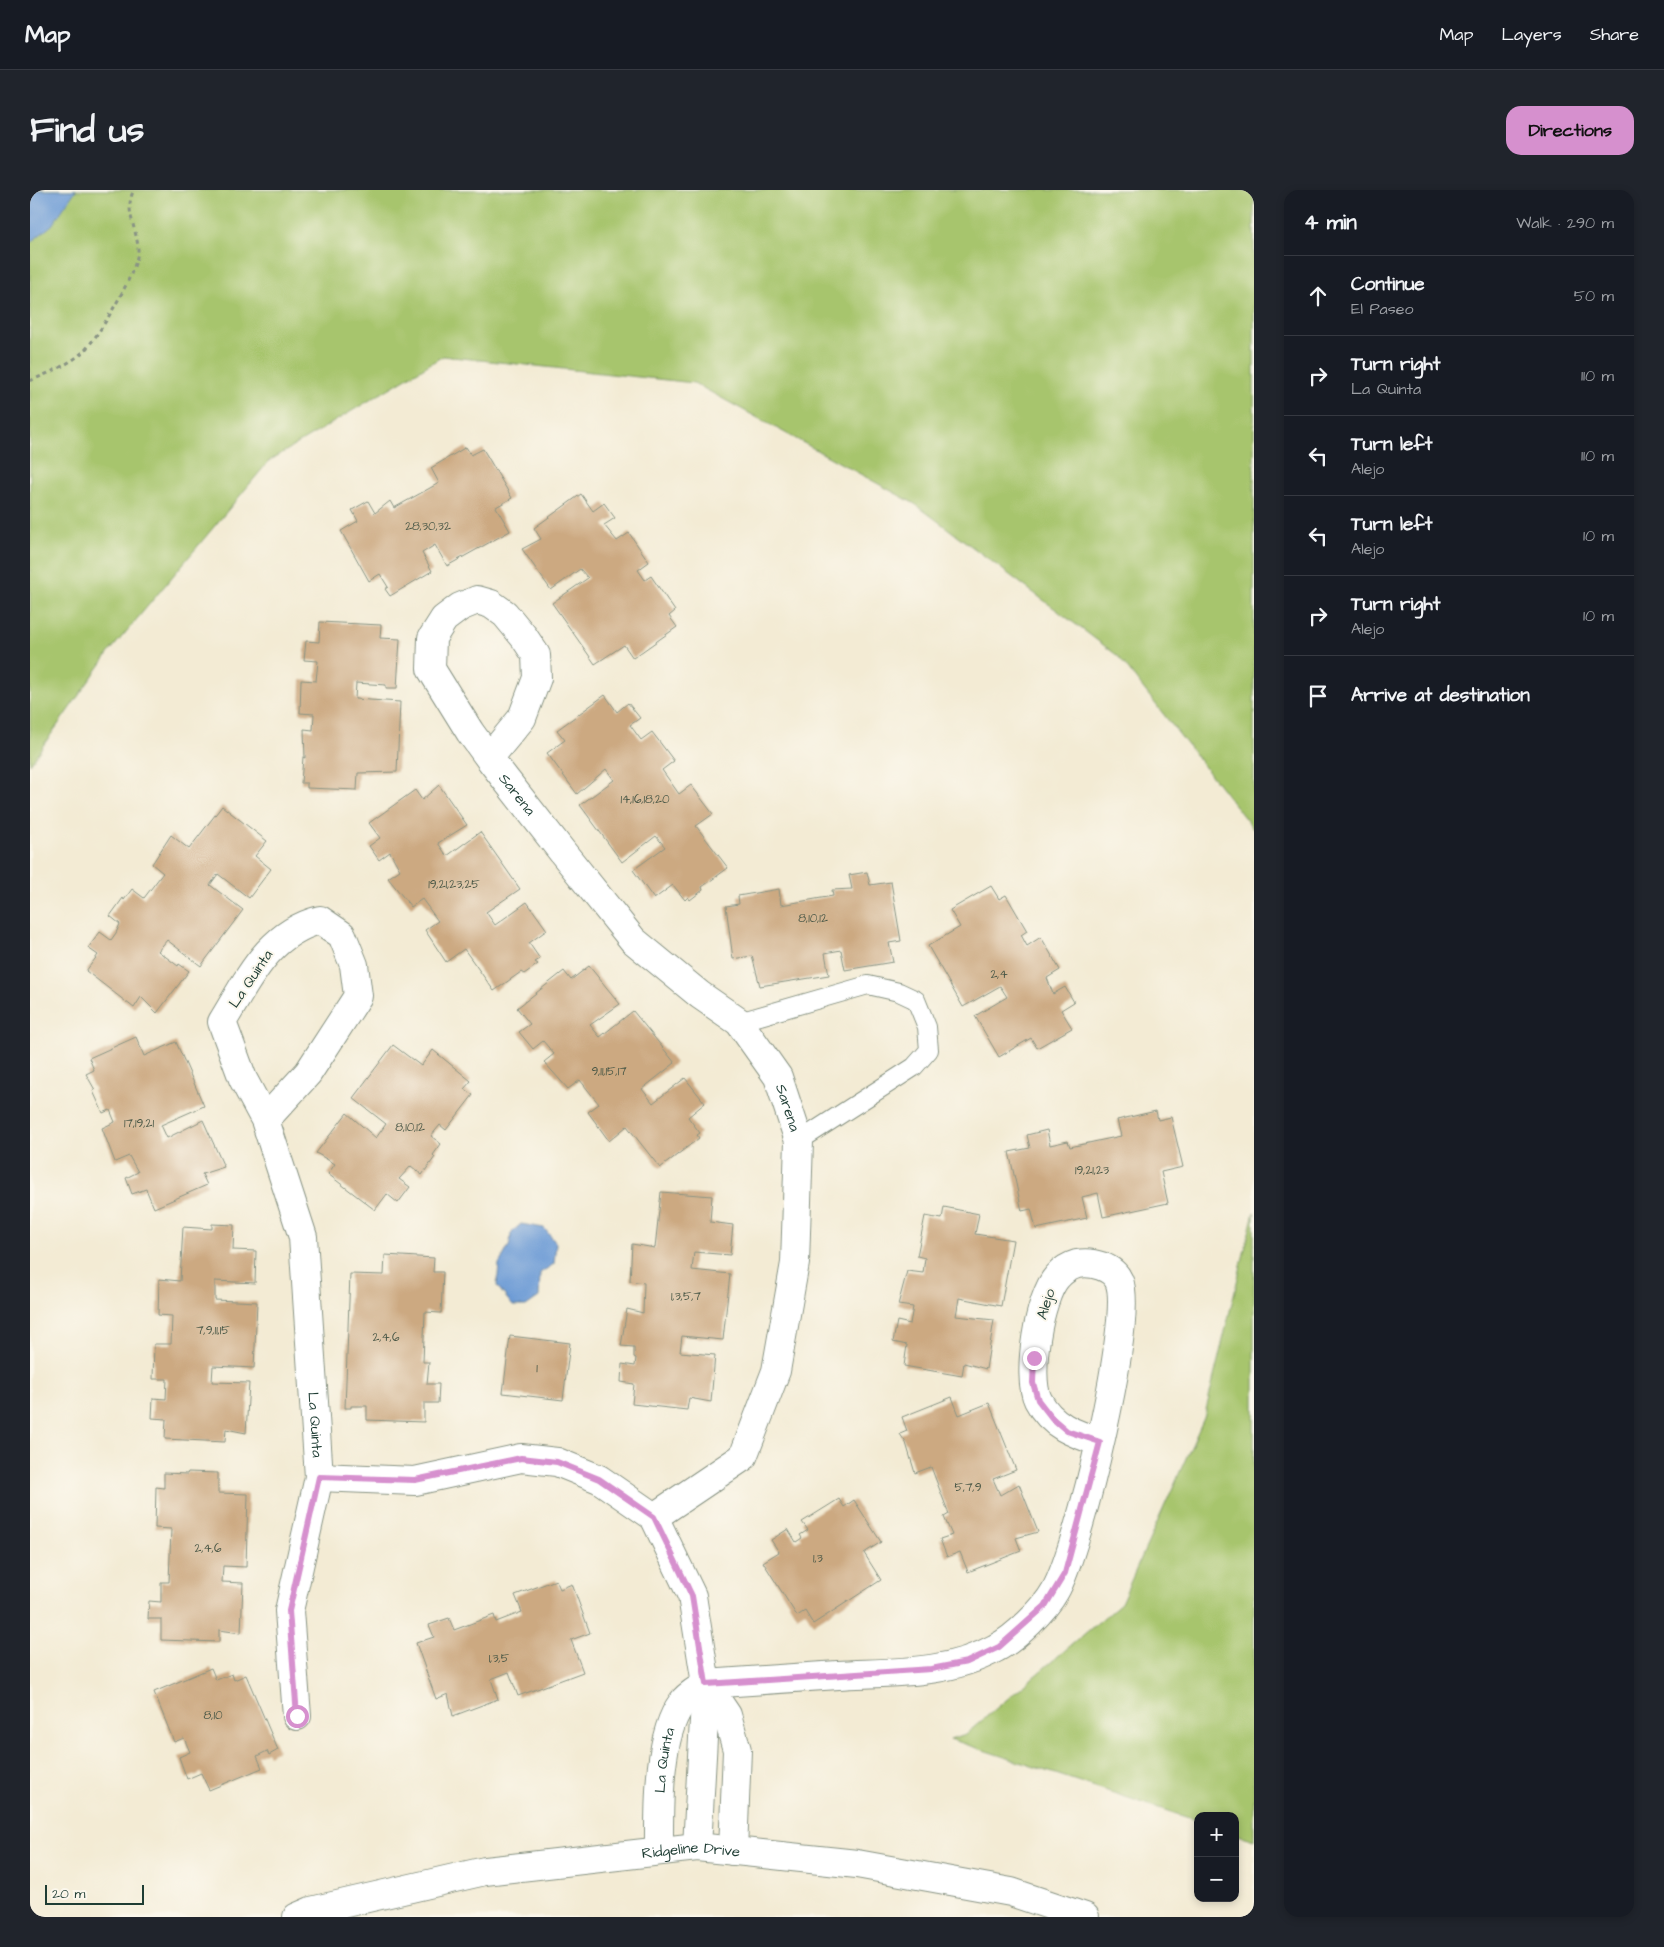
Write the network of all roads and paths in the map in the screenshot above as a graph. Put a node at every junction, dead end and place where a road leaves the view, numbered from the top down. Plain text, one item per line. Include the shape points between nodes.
1 (134, 190) edge
2 (30, 381) edge
3 (489, 758) junction
4 (740, 1022) junction
5 (266, 1120) junction
6 (800, 1140) junction
7 (1100, 1442) junction
8 (319, 1477) junction
9 (654, 1517) junction
10 (706, 1684) junction
11 (297, 1716) dead end
12 (697, 1847) junction
13 (659, 1851) junction
14 (733, 1851) junction
15 (296, 1917) edge
16 (1085, 1917) edge

1 - 2 path via 130,213 138,253 126,285 84,351 64,365
3 - 3 street, Sarena via 431,670 432,638 444,619 477,600 491,604 505,614 536,655 537,678 522,718
3 - 4 street, Sarena via 633,940 700,995
4 - 6 street, Sarena via 778,1077
4 - 6 lane via 868,985 899,992 916,1000 927,1027 929,1050 914,1067
5 - 5 street, La Quinta via 243,1079 222,1022 268,950 302,925 320,920 342,935 354,964 358,996 308,1073
5 - 8 street, La Quinta via 303,1237
6 - 9 street, Sarena via 794,1273 776,1371 743,1457
7 - 7 street, Alejo via 1122,1327 1124,1299 1119,1280 1110,1270 1078,1263 1056,1278 1043,1306 1033,1383 1038,1400 1062,1427
7 - 10 street, Alejo via 1065,1573 1045,1606 999,1647 967,1662 931,1669
8 - 9 street, La Quinta via 415,1480 521,1458 557,1462 599,1479
8 - 11 street via 289,1611
9 - 10 street, La Quinta via 692,1596
10 - 12 street, La Quinta
10 - 13 street, La Quinta via 682,1702 667,1735 660,1799
10 - 14 street, La Quinta via 727,1716 738,1750
12 - 13 street, Ridgeline Drive
12 - 14 street, Ridgeline Drive
13 - 15 street, Ridgeline Drive via 485,1871 310,1911
14 - 16 street, Ridgeline Drive via 857,1864 1011,1892

